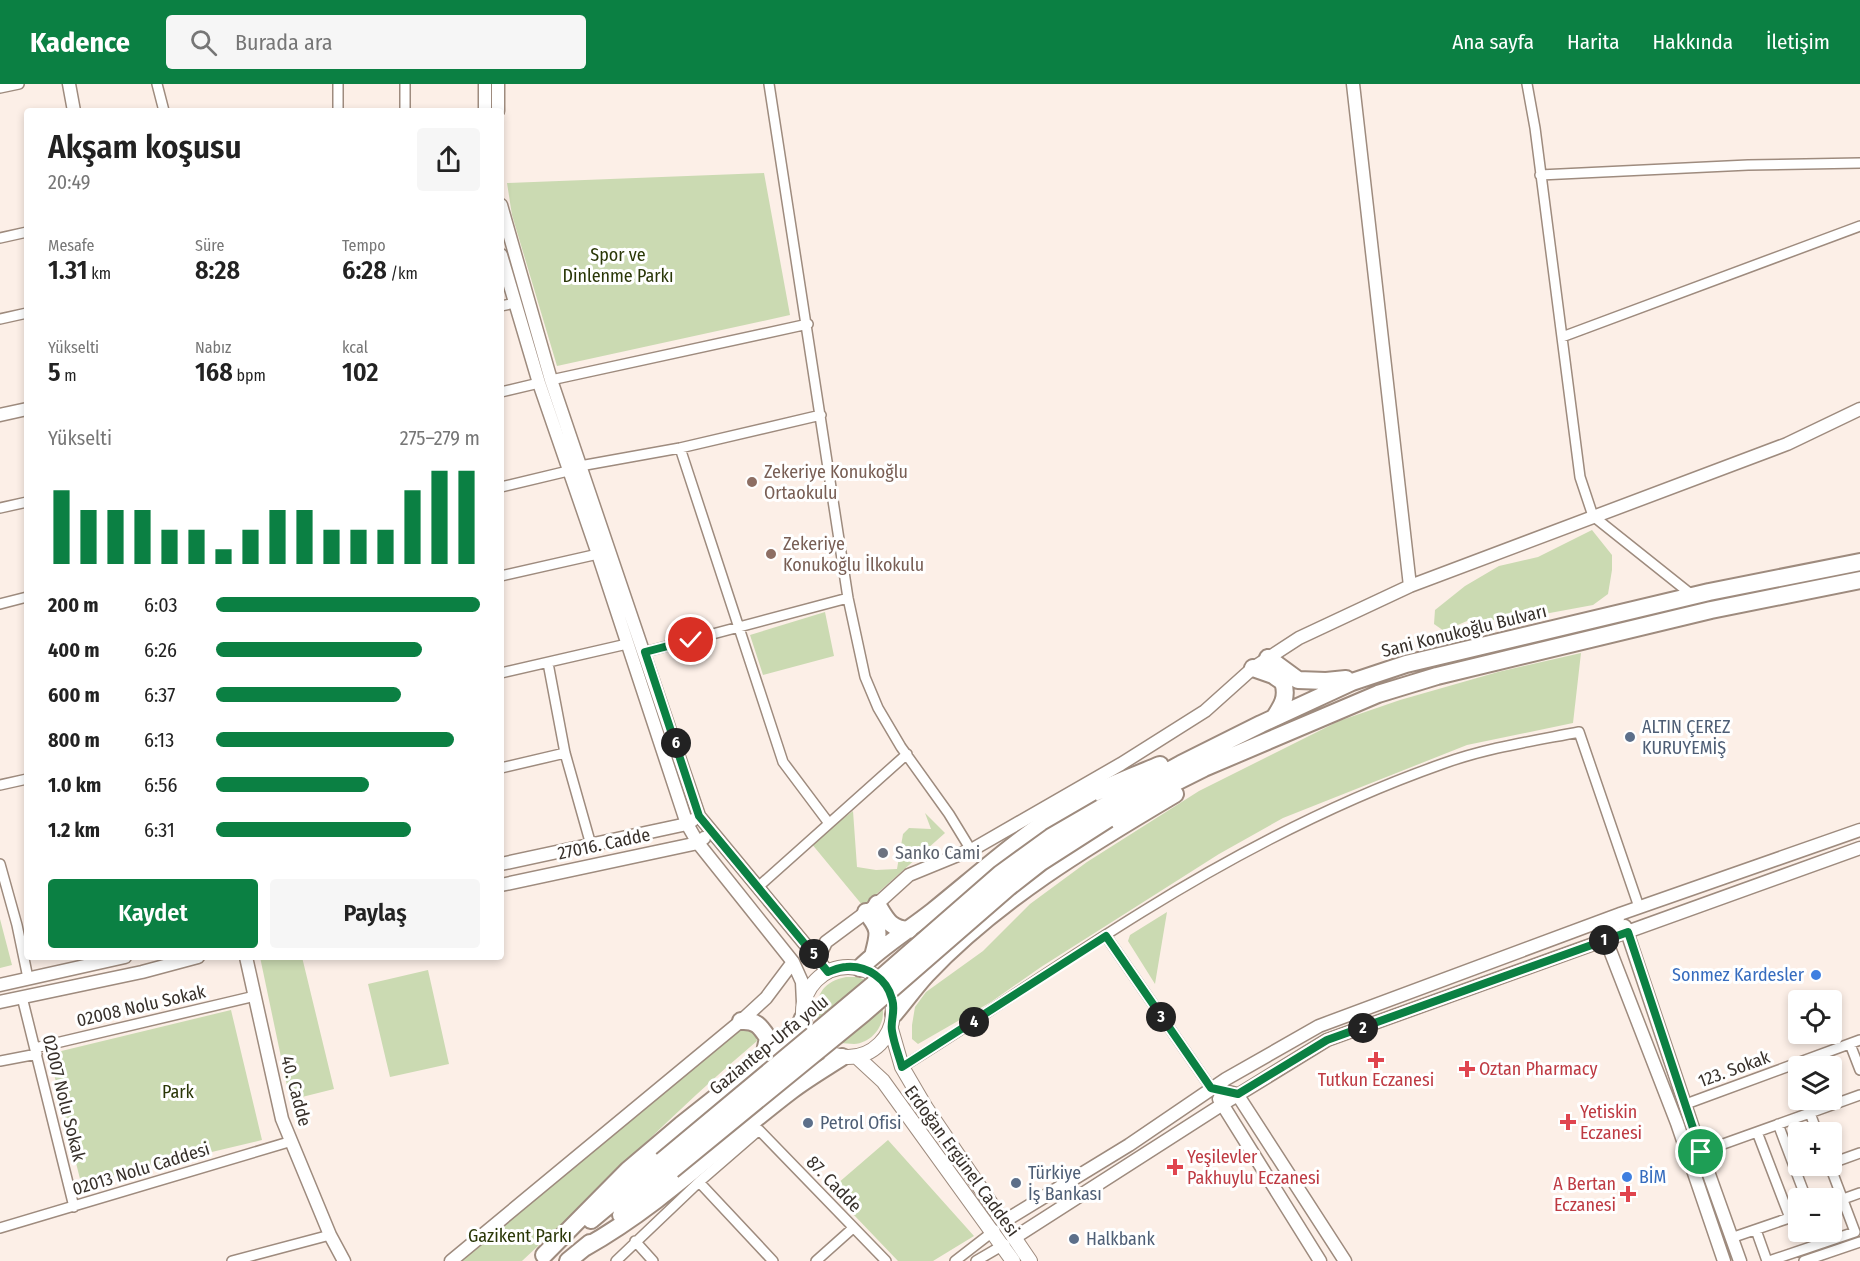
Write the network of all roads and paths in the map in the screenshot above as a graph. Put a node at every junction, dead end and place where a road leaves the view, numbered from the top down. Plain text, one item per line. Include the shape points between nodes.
1 (19, 84) edge
2 (69, 84) edge
3 (157, 84) edge
4 (338, 84) edge
5 (405, 84) edge
6 (485, 84) edge
7 (498, 84) edge
8 (769, 84) edge
9 (1353, 84) edge
10 (1527, 84) edge
11 (0, 88) edge
12 (73, 108) edge
13 (163, 108) edge
14 (338, 108) edge
15 (405, 108) edge
16 (485, 108) edge
17 (498, 108) edge
18 (1860, 163) edge
19 (1540, 175) junction
20 (504, 217) edge
21 (1860, 226) edge
22 (24, 233) edge
23 (0, 238) edge
24 (504, 265) edge
25 (515, 303) junction
26 (504, 305) edge
27 (24, 314) edge
28 (0, 319) edge
29 (808, 324) junction
30 (1563, 337) junction
31 (545, 381) junction
32 (504, 391) edge
33 (1860, 409) edge
34 (24, 411) edge
35 (0, 415) edge
36 (821, 415) junction
37 (680, 448) junction
38 (580, 466) junction
39 (568, 471) junction
40 (504, 486) edge
41 (24, 503) edge
42 (0, 508) edge
43 (1593, 516) junction
44 (598, 554) junction
45 (1860, 562) edge
46 (504, 575) edge
47 (1860, 580) edge
48 (1410, 586) junction
49 (1693, 596) junction
50 (24, 598) edge
51 (848, 598) junction
52 (0, 604) edge
53 (738, 628) junction
54 (627, 644) junction
55 (645, 652) junction
56 (1268, 658) junction
57 (548, 663) junction
58 (1253, 668) junction
59 (504, 673) edge
60 (1365, 677) junction
61 (1267, 721) junction
62 (1258, 744) junction
63 (565, 753) junction
64 (907, 754) junction
65 (504, 767) edge
66 (24, 780) edge
67 (0, 785) edge
68 (1105, 813) junction
69 (699, 816) junction
70 (828, 822) junction
71 (687, 824) junction
72 (1860, 830) edge
73 (712, 833) junction
74 (698, 843) junction
75 (591, 845) junction
76 (1860, 848) edge
77 (971, 850) junction
78 (504, 863) edge
79 (0, 864) edge
80 (504, 884) edge
81 (758, 887) junction
82 (5, 901) edge
83 (1639, 907) junction
84 (871, 908) junction
85 (1620, 914) junction
86 (24, 923) edge
87 (17, 925) junction
88 (909, 930) junction
89 (1628, 932) junction
90 (1106, 936) junction
91 (1606, 940) junction
92 (873, 956) junction
93 (24, 959) edge
94 (818, 959) junction
95 (24, 960) edge
96 (111, 960) edge
97 (187, 960) edge
98 (247, 960) edge
99 (793, 962) junction
100 (861, 968) junction
101 (828, 972) junction
102 (28, 978) junction
103 (0, 985) edge
104 (255, 996) junction
105 (22, 997) junction
106 (0, 1002) edge
107 (803, 1010) junction
108 (741, 1021) junction
109 (893, 1021) junction
110 (1855, 1042) edge
111 (36, 1051) junction
112 (849, 1057) junction
113 (0, 1061) edge
114 (763, 1061) junction
115 (902, 1067) junction
116 (1860, 1070) edge
117 (1211, 1088) junction
118 (1238, 1094) junction
119 (1860, 1095) edge
120 (1223, 1104) junction
121 (1686, 1104) junction
122 (1810, 1113) junction
123 (1814, 1122) edge
124 (1778, 1124) junction
125 (1757, 1132) junction
126 (292, 1141) junction
127 (1701, 1152) junction
128 (1860, 1153) edge
129 (1842, 1160) edge
130 (667, 1165) junction
131 (1094, 1166) junction
132 (1105, 1180) junction
133 (699, 1182) junction
134 (1802, 1188) edge
135 (1860, 1192) edge
136 (1842, 1199) joint
137 (1788, 1202) edge
138 (74, 1207) junction
139 (1788, 1218) edge
140 (1003, 1222) junction
141 (1, 1225) edge
142 (853, 1228) junction
143 (1756, 1230) junction
144 (992, 1233) junction
145 (330, 1235) junction
146 (1842, 1236) edge
147 (1014, 1238) junction
148 (1731, 1238) junction
149 (635, 1241) junction
150 (1825, 1242) edge
151 (1860, 1242) edge
152 (1001, 1246) junction
153 (584, 1248) junction
154 (540, 1258) edge
155 (232, 1261) edge
156 (344, 1261) edge
157 (451, 1261) edge
158 (568, 1261) edge
159 (616, 1261) edge
160 (654, 1261) edge
161 (773, 1261) edge
162 (816, 1261) edge
163 (886, 1261) edge
164 (955, 1261) edge
165 (976, 1261) edge
166 (1013, 1261) edge
167 (1030, 1261) edge
168 (1320, 1261) edge
169 (1345, 1261) edge
170 (1724, 1261) edge
171 (1740, 1261) edge
172 (1768, 1261) edge
173 (1804, 1261) edge

1 - 11 street
2 - 12 street
3 - 13 street
4 - 14 street
5 - 15 street
6 - 16 street
7 - 17 street
8 - 29 street
9 - 48 street
10 - 19 street
18 - 19 street
19 - 30 street
20 - 31 street
21 - 30 street
22 - 23 street
24 - 25 street
25 - 26 street
25 - 31 street
27 - 28 street
29 - 31 street
29 - 36 street
30 - 43 street via 1580,477
31 - 32 street
31 - 38 street
31 - 39 street
33 - 43 street via 1787,444
34 - 35 street
36 - 37 street
36 - 51 street
37 - 38 street
37 - 53 street
38 - 55 street
39 - 40 street
39 - 44 street
41 - 42 street
43 - 48 street
43 - 49 street
44 - 46 street
44 - 54 street
45 - 49 highway, Sani Konukoğlu Bulvarı
47 - 62 highway, Sani Konukoğlu Bulvarı via 1711,610 1437,676 1378,694
48 - 56 street via 1299,638
49 - 60 highway, Sani Konukoğlu Bulvarı
50 - 52 street
51 - 53 street
51 - 64 street via 865,677 878,708
53 - 55 street
53 - 70 street via 783,762
54 - 57 street
54 - 71 street
55 - 69 street
56 - 58 street
56 - 60 highway via 1298,680
57 - 59 street
57 - 63 street
58 - 61 highway via 1283,682 1283,704
58 - 77 street via 1196,717
60 - 61 highway, Sani Konukoğlu Bulvarı
61 - 68 highway, Sani Konukoğlu Bulvarı via 1181,764
61 - 88 highway via 1120,781 1060,812
62 - 68 highway, Sani Konukoğlu Bulvarı
62 - 109 highway via 1009,900 925,975
63 - 65 street
63 - 75 street
64 - 70 street
64 - 77 street
66 - 67 street
68 - 130 highway, Gaziantep-Urfa yolu, bridge via 1009,887 864,1013
69 - 71 street, 27016. Cadde
69 - 73 street
70 - 81 street
71 - 74 street
71 - 75 street, 27016. Cadde
72 - 83 street
73 - 74 street, 27016. Cadde
73 - 81 street
74 - 80 street, 27016. Cadde
74 - 99 street
75 - 78 street, 27016. Cadde
76 - 89 street
77 - 84 street via 909,875
79 - 82 street
81 - 94 street
82 - 87 street
83 - 85 street
83 - 90 street via 1579,732 1445,763 1342,804 1253,848
84 - 88 highway via 897,930
84 - 92 highway via 878,929
84 - 94 street via 826,942
85 - 89 street
85 - 91 street
85 - 117 street via 1319,1026
86 - 87 street
87 - 93 street
88 - 92 highway
89 - 91 street
89 - 121 street
90 - 115 street
90 - 117 street
91 - 118 street via 1327,1040
91 - 170 street via 1677,1123
92 - 100 highway
94 - 101 street
95 - 102 street
96 - 102 street
97 - 105 street
98 - 104 street, 40. Cadde
99 - 107 street via 802,982
99 - 108 street via 766,998
100 - 101 main road via 845,966
100 - 109 main road via 885,985 892,999
101 - 107 main road via 809,989
102 - 103 street
104 - 111 street, 02008 Nolu Sokak
104 - 126 street, 40. Cadde via 282,1119
105 - 106 street
105 - 111 street, 02007 Nolu Sokak
107 - 112 main road via 807,1032 816,1044 828,1053
107 - 114 highway via 797,1033
108 - 114 highway via 758,1024 768,1038
108 - 157 street
109 - 112 main road via 883,1042 871,1052
109 - 115 main road
110 - 116 street
110 - 121 street, 123. Sokak
111 - 113 street, 02008 Nolu Sokak
111 - 138 street, 02007 Nolu Sokak
112 - 144 main road, Erdoğan Ergünel Caddesi via 883,1081
112 - 153 highway via 792,1090 635,1217
114 - 154 highway via 628,1170
115 - 140 main road
117 - 118 street
117 - 120 street
117 - 131 street
118 - 120 street
118 - 169 street
119 - 122 street
120 - 132 street
120 - 168 street
121 - 127 street
122 - 123 street
122 - 124 street
124 - 125 street
124 - 134 street
125 - 127 street
125 - 137 street
126 - 138 street, 02013 Nolu Caddesi
126 - 145 street, 40. Cadde
127 - 148 street
128 - 129 street
130 - 153 highway
130 - 154 highway
131 - 132 street
131 - 140 street
132 - 147 street
133 - 142 street, 87. Cadde via 759,1130
133 - 149 street
133 - 161 street
135 - 136 street
136 - 146 street via 1855,1232
138 - 141 street, 02013 Nolu Caddesi
139 - 143 street
140 - 144 street
140 - 147 main road
142 - 162 street
142 - 163 street, 87. Cadde
143 - 148 street
143 - 172 street
144 - 152 main road, Erdoğan Ergünel Caddesi
144 - 164 street
145 - 155 street
145 - 156 street, 40. Cadde
147 - 152 street
147 - 167 main road
148 - 171 street
149 - 159 street
149 - 160 street
150 - 172 street
151 - 173 street
152 - 165 street
152 - 166 main road, Erdoğan Ergünel Caddesi
153 - 158 highway

